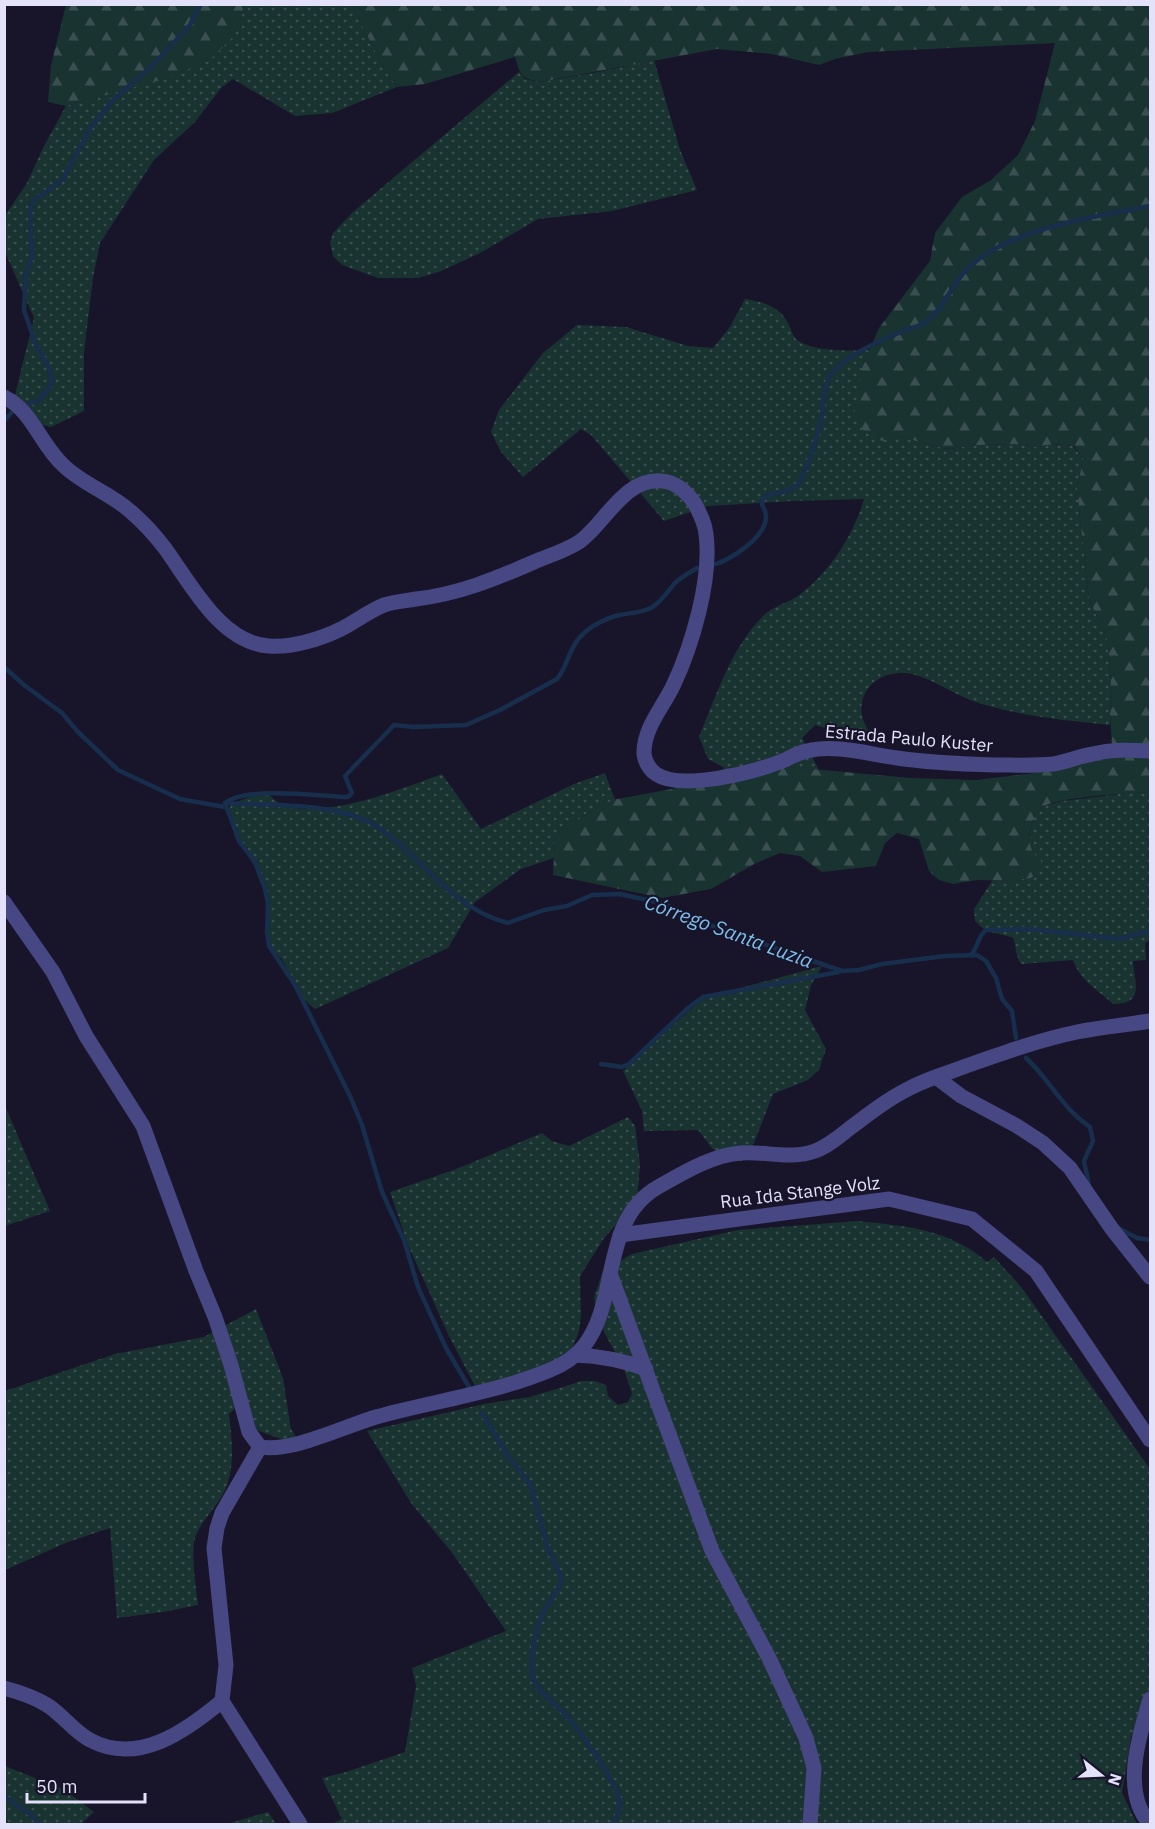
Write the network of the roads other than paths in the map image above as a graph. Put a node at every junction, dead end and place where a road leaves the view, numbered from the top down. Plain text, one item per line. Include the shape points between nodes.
1 (4, 397) edge
2 (1150, 752) edge
3 (4, 902) edge
4 (1150, 1021) edge
5 (936, 1077) junction
6 (620, 1235) junction
7 (610, 1273) junction
8 (1150, 1277) edge
9 (575, 1355) junction
10 (646, 1369) junction
11 (1150, 1440) edge
12 (260, 1447) junction
13 (4, 1688) edge
14 (1150, 1699) edge
15 (222, 1701) junction
16 (300, 1824) edge
17 (810, 1824) edge
18 (1150, 1824) edge

1 - 2 street, Estrada Paulo Kuster via 25,411 45,445 64,467 126,507 144,524 206,607 225,625 247,640 268,646 339,630 381,606 451,594 494,580 580,542 625,494 643,483 663,481 676,486 688,493 703,519 707,536 705,582 673,687 646,741 644,756 658,776 688,781 746,774 804,751 828,748 970,765 1053,764 1098,752
3 - 12 street via 53,972 86,1035 143,1126 215,1317 249,1432
4 - 5 street via 1039,1041
5 - 6 street via 892,1098 816,1150 805,1154 743,1153 713,1159 646,1196
5 - 8 street via 961,1096 1043,1143 1070,1168
6 - 7 street
6 - 11 street, Rua Ida Stange Volz via 889,1199 972,1219 1036,1271
7 - 9 street via 593,1333
7 - 10 street
9 - 10 street via 624,1360
9 - 12 street via 548,1371 508,1385 379,1416 294,1444 273,1449
10 - 17 street via 712,1551 806,1738 814,1768
12 - 15 street via 222,1513 214,1548 226,1665
13 - 15 street via 47,1705 89,1740 123,1750 140,1749 178,1734
14 - 18 street via 1137,1750 1134,1782 1139,1804
15 - 16 street

